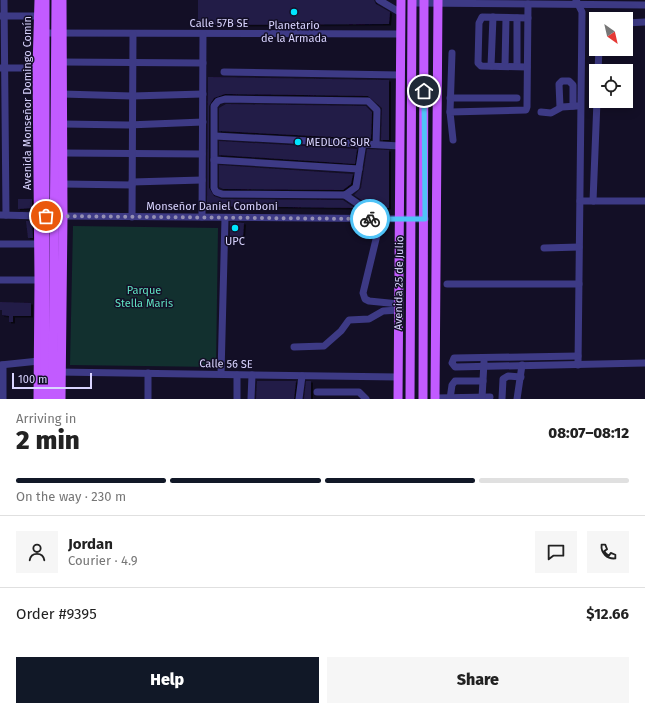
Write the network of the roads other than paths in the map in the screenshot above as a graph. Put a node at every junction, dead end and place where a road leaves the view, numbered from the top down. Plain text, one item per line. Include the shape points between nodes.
1 (4, 0) edge
2 (39, 0) edge
3 (46, 0) edge
4 (56, 0) edge
5 (62, 0) edge
6 (379, 0) edge
7 (401, 0) edge
8 (424, 1) edge
9 (438, 2) edge
10 (474, 2) edge
11 (578, 2) edge
12 (528, 4) junction
13 (412, 5) edge
14 (645, 5) edge
15 (401, 13) junction
16 (2, 16) edge
17 (39, 16) junction
18 (424, 16) junction
19 (493, 17) junction
20 (506, 18) junction
21 (517, 18) junction
22 (528, 18) junction
23 (645, 22) edge
24 (633, 23) edge
25 (42, 32) junction
26 (59, 32) junction
27 (133, 34) junction
28 (203, 34) junction
29 (400, 34) junction
30 (452, 53) dead end
31 (62, 62) junction
32 (133, 62) junction
33 (203, 63) junction
34 (491, 66) junction
35 (505, 66) junction
36 (517, 66) junction
37 (527, 67) junction
38 (2, 68) edge
39 (37, 68) junction
40 (224, 72) dead end
41 (400, 75) junction
42 (62, 94) junction
43 (203, 94) junction
44 (132, 96) junction
45 (450, 98) junction
46 (499, 98) junction
47 (517, 98) dead end
48 (577, 106) junction
49 (560, 107) junction
50 (597, 108) edge
51 (498, 111) junction
52 (450, 112) junction
53 (541, 112) dead end
54 (203, 122) junction
55 (62, 124) junction
56 (132, 124) junction
57 (215, 136) junction
58 (453, 140) dead end
59 (363, 143) junction
60 (376, 144) junction
61 (400, 146) junction
62 (63, 153) junction
63 (132, 153) junction
64 (202, 154) junction
65 (214, 160) junction
66 (359, 169) junction
67 (202, 180) junction
68 (425, 181) junction
69 (132, 183) junction
70 (63, 184) junction
71 (345, 195) junction
72 (580, 201) junction
73 (593, 201) junction
74 (645, 201) edge
75 (437, 214) junction
76 (3, 215) edge
77 (50, 216) junction
78 (132, 217) junction
79 (202, 217) junction
80 (224, 218) junction
81 (380, 219) junction
82 (399, 219) junction
83 (412, 219) junction
84 (425, 219) junction
85 (378, 232) dead end
86 (0, 244) edge
87 (39, 244) junction
88 (579, 247) junction
89 (544, 248) dead end
90 (0, 280) edge
91 (39, 280) junction
92 (447, 284) dead end
93 (579, 284) junction
94 (399, 307) junction
95 (294, 347) dead end
96 (578, 356) junction
97 (484, 358) junction
98 (39, 362) junction
99 (645, 364) edge
100 (2, 365) edge
101 (522, 365) junction
102 (578, 365) junction
103 (483, 366) junction
104 (57, 372) junction
105 (148, 373) junction
106 (221, 374) junction
107 (237, 375) junction
108 (252, 375) junction
109 (302, 376) junction
110 (398, 377) junction
111 (521, 377) junction
112 (483, 381) junction
113 (317, 392) dead end
114 (435, 398) edge
115 (450, 398) edge
116 (482, 398) junction
117 (490, 398) dead end
118 (3, 399) edge
119 (38, 399) edge
120 (45, 399) edge
121 (53, 399) edge
122 (61, 399) edge
123 (148, 399) edge
124 (237, 399) edge
125 (251, 399) edge
126 (299, 399) edge
127 (366, 399) edge
128 (398, 399) edge
129 (410, 399) edge
130 (423, 399) edge
131 (502, 399) edge
132 (517, 399) edge

1 - 16 street
2 - 17 main road, Avenida Monseñor Domingo Comín
3 - 25 main road, Avenida Monseñor Domingo Comín
4 - 26 main road, Avenida Monseñor Domingo Comín
5 - 26 main road, Avenida Monseñor Domingo Comín
6 - 15 street
7 - 15 main road, Avenida 25 de Julio
8 - 9 street
8 - 13 street
8 - 18 main road
9 - 10 street
9 - 75 main road
10 - 12 street
11 - 12 street
11 - 14 street
11 - 48 street via 582,12
12 - 22 street
13 - 18 main road
13 - 83 main road, Avenida 25 de Julio
15 - 29 main road, Avenida 25 de Julio
16 - 17 street
16 - 38 street
17 - 25 main road, Avenida Monseñor Domingo Comín
18 - 68 main road
19 - 20 street
19 - 34 street
19 - 34 street via 482,17 479,23 478,63 481,66
20 - 21 street
20 - 35 street
21 - 22 street
21 - 36 street
22 - 37 street
23 - 24 street
25 - 26 street, Calle 57B SE
25 - 39 main road, Avenida Monseñor Domingo Comín
25 - 77 main road, Avenida Monseñor Domingo Comín
26 - 27 street, Calle 57B SE
26 - 31 main road, Avenida Monseñor Domingo Comín
26 - 77 main road, Avenida Monseñor Domingo Comín
27 - 28 street, Calle 57B SE
27 - 32 street
28 - 29 street, Calle 57B SE
28 - 33 street
29 - 41 main road, Avenida 25 de Julio
30 - 45 street
31 - 32 street
31 - 42 main road, Avenida Monseñor Domingo Comín
32 - 33 street
32 - 44 street
33 - 43 street
34 - 35 street
35 - 36 street
36 - 37 street
37 - 51 street via 526,110
38 - 39 street
38 - 76 street
39 - 77 main road, Avenida Monseñor Domingo Comín
40 - 41 street
41 - 61 main road, Avenida 25 de Julio
42 - 44 street
42 - 55 main road, Avenida Monseñor Domingo Comín
43 - 44 street
43 - 54 street
44 - 56 street
45 - 46 street
45 - 52 street
46 - 47 street
46 - 51 street
48 - 49 street
48 - 49 street via 573,85 569,81 562,81 559,84
48 - 72 street
49 - 53 street via 551,113
50 - 73 street
51 - 52 street
52 - 58 street
54 - 56 street
54 - 64 street
55 - 56 street
55 - 62 main road, Avenida Monseñor Domingo Comín
56 - 63 street
57 - 59 street
57 - 60 street via 214,106 218,101 225,99 368,101 377,110
57 - 65 street
59 - 60 street
59 - 66 street
60 - 61 street
61 - 82 main road, Avenida 25 de Julio
62 - 63 street
62 - 70 main road, Avenida Monseñor Domingo Comín
63 - 64 street
63 - 69 street
64 - 67 street
65 - 66 street
65 - 71 street via 214,188 222,194
66 - 71 street via 356,187
67 - 69 street
67 - 79 street
68 - 75 main road
68 - 84 main road
69 - 70 street
69 - 78 street
70 - 77 main road, Avenida Monseñor Domingo Comín
71 - 81 street
72 - 73 street
72 - 88 street
73 - 74 street
75 - 114 main road
76 - 77 street, Monseñor Daniel Comboni
77 - 78 street, Monseñor Daniel Comboni
77 - 87 main road, Avenida Monseñor Domingo Comín
77 - 104 main road, Avenida Monseñor Domingo Comín
77 - 120 main road, Avenida Monseñor Domingo Comín
78 - 79 street, Monseñor Daniel Comboni
79 - 80 street, Monseñor Daniel Comboni
80 - 81 street, Monseñor Daniel Comboni
80 - 106 street
81 - 82 street, Monseñor Daniel Comboni
82 - 83 street, Monseñor Daniel Comboni
82 - 94 main road, Avenida 25 de Julio
83 - 84 street, Monseñor Daniel Comboni
83 - 129 main road, Avenida 25 de Julio
84 - 130 main road
85 - 94 street via 363,293 369,301
86 - 87 street
87 - 91 main road, Avenida Monseñor Domingo Comín
88 - 89 street
88 - 93 street
90 - 91 street
91 - 98 main road, Avenida Monseñor Domingo Comín
92 - 93 street
93 - 96 street
94 - 95 street via 383,311 369,319 349,320 336,337 324,346
94 - 110 main road, Avenida 25 de Julio
96 - 97 street
96 - 102 street
97 - 103 street
97 - 103 street via 454,358 452,363 455,366
98 - 100 street
98 - 119 main road, Avenida Monseñor Domingo Comín
99 - 102 street
100 - 118 street
101 - 102 street
101 - 103 street
101 - 111 street
103 - 112 street
104 - 105 street, Calle 56 SE
104 - 121 main road, Avenida Monseñor Domingo Comín
104 - 122 main road, Avenida Monseñor Domingo Comín
105 - 106 street, Calle 56 SE
105 - 123 street
106 - 107 street, Calle 56 SE
107 - 108 street, Calle 56 SE
107 - 124 street
108 - 109 street, Calle 56 SE
108 - 125 street
109 - 110 street, Calle 56 SE
109 - 126 street
110 - 128 main road, Avenida 25 de Julio
111 - 131 street via 508,376 503,379
111 - 132 street
112 - 115 street via 455,381
112 - 116 street
113 - 127 street via 359,392
114 - 115 street
115 - 116 street
116 - 117 street

